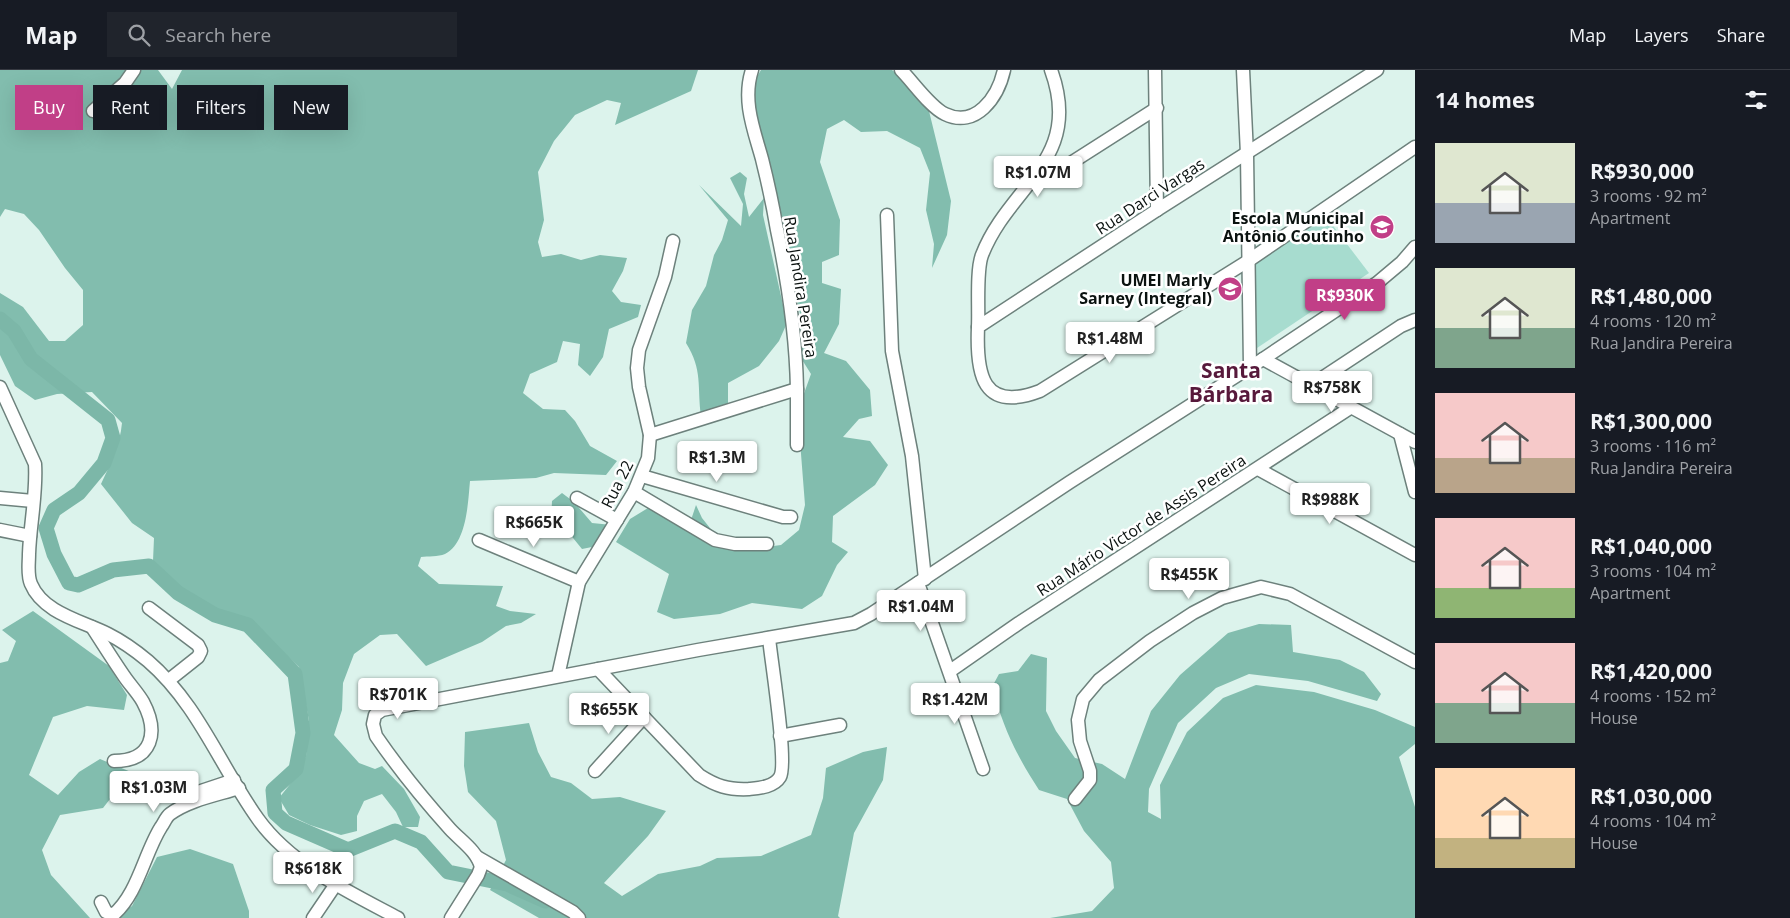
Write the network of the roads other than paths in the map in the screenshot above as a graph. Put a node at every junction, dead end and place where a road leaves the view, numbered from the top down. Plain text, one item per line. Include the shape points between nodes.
1 (134, 70) edge
2 (752, 70) edge
3 (901, 70) edge
4 (1004, 70) edge
5 (1051, 70) edge
6 (1155, 70) edge
7 (1243, 70) edge
8 (1377, 70) edge
9 (123, 85) edge
10 (1157, 108) junction
11 (1415, 147) edge
12 (1247, 154) junction
13 (1032, 183) junction
14 (1157, 210) junction
15 (887, 215) dead end
16 (673, 241) dead end
17 (1415, 247) edge
18 (1248, 261) junction
19 (1415, 320) edge
20 (978, 327) junction
21 (1263, 359) junction
22 (1250, 367) junction
23 (1310, 386) junction
24 (0, 387) edge
25 (798, 389) junction
26 (1350, 408) junction
27 (1400, 434) junction
28 (650, 435) junction
29 (1415, 442) edge
30 (797, 445) dead end
31 (1258, 469) junction
32 (642, 476) junction
33 (634, 492) junction
34 (1415, 492) edge
35 (0, 498) edge
36 (577, 498) dead end
37 (33, 501) junction
38 (791, 517) dead end
39 (617, 520) junction
40 (0, 530) edge
41 (30, 536) junction
42 (479, 540) dead end
43 (767, 544) dead end
44 (1415, 555) edge
45 (922, 581) junction
46 (579, 582) junction
47 (149, 608) dead end
48 (92, 627) junction
49 (769, 638) junction
50 (1415, 662) edge
51 (598, 669) junction
52 (950, 671) junction
53 (558, 676) junction
54 (169, 680) junction
55 (644, 717) junction
56 (840, 725) dead end
57 (780, 736) junction
58 (114, 761) dead end
59 (983, 769) dead end
60 (595, 771) dead end
61 (237, 784) junction
62 (154, 786) dead end
63 (1075, 799) dead end
64 (477, 871) junction
65 (336, 884) junction
66 (101, 902) dead end
67 (314, 918) edge
68 (398, 918) edge
69 (451, 918) edge
70 (579, 918) edge

1 - 9 street
2 - 25 street, Rua Jandira Pereira via 749,119 780,241 792,313
3 - 4 street via 936,108 945,115 960,118 972,116 987,107
5 - 13 street via 1061,116 1056,141
6 - 10 street
7 - 12 street
8 - 12 street, Rua Darci Vargas
10 - 13 street via 1063,168
10 - 14 street
11 - 18 street
12 - 14 street, Rua Darci Vargas
12 - 18 street
13 - 20 street via 1001,222 981,257
14 - 20 street, Rua Darci Vargas
15 - 45 street via 892,351 912,456
16 - 28 street, Rua 22 via 665,278 639,350 639,387
17 - 21 street via 1377,283
18 - 20 street via 1040,391 1012,399 997,395 987,386 979,371
18 - 22 street
19 - 23 street
21 - 22 street
21 - 23 street
22 - 45 street
23 - 26 street
24 - 37 street via 35,464
25 - 28 street
25 - 30 street, Rua Jandira Pereira
26 - 27 street
26 - 31 street, Rua Mário Victor de Assis Pereira
27 - 29 street
27 - 34 street
28 - 32 street, Rua 22
31 - 44 street
31 - 52 street, Rua Mário Victor de Assis Pereira
32 - 33 street, Rua 22
32 - 38 street
33 - 39 street, Rua 22
33 - 43 street via 715,540
35 - 37 street
36 - 39 street
37 - 41 street
39 - 46 street, Rua 22
40 - 41 street
41 - 48 street via 28,569 30,583 37,594 48,606
42 - 46 street
45 - 49 street via 854,623
45 - 52 street
46 - 53 street, Rua 22
47 - 54 street via 198,645 201,651
48 - 54 street via 140,654
48 - 58 street via 143,702 152,730 144,753 126,761
49 - 51 street
49 - 57 street
50 - 63 street via 1290,594 1261,587 1222,598 1150,641 1099,680 1083,699 1078,720 1090,780
51 - 53 street
51 - 55 street
52 - 59 street
53 - 64 street via 396,706 375,715 376,736 450,829
54 - 61 street via 193,712
55 - 57 street via 699,775 730,790 760,788 779,778 783,756
55 - 60 street
56 - 57 street
61 - 62 street via 183,795
61 - 65 street via 257,818 276,841
61 - 66 street via 169,815 119,910 113,915 106,912
64 - 69 street
64 - 70 street via 573,912
65 - 67 street
65 - 68 street

